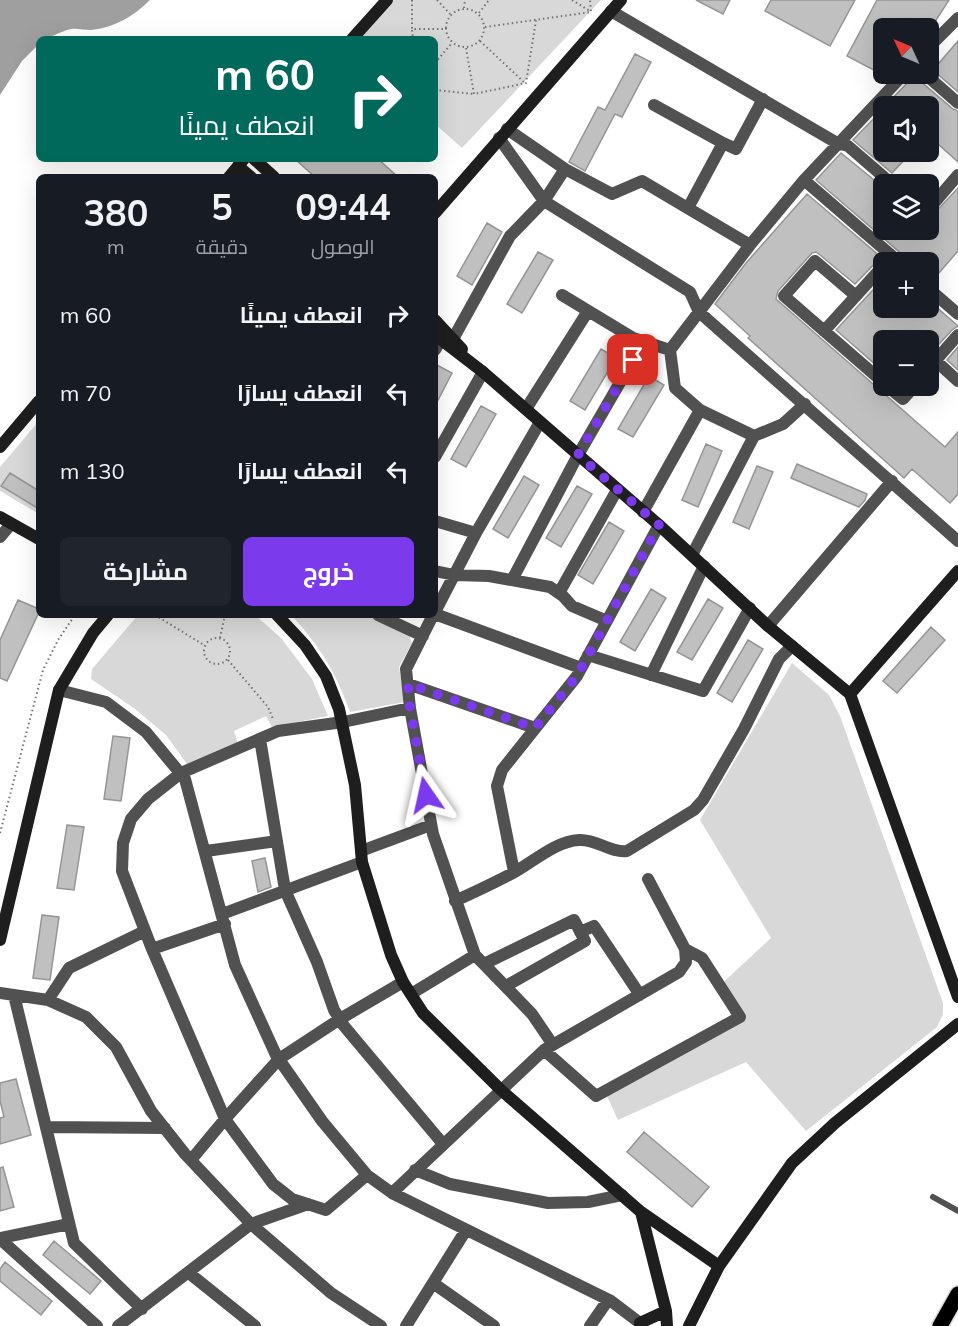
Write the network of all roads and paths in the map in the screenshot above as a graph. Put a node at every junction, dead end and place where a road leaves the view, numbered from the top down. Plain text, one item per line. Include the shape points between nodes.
1 (387, 0) edge
2 (412, 0) edge
3 (436, 0) edge
4 (465, 0) edge
5 (489, 0) edge
6 (572, 0) edge
7 (590, 0) edge
8 (621, 0) edge
9 (464, 8) junction
10 (591, 12) junction
11 (479, 13) junction
12 (450, 14) junction
13 (607, 15) junction
14 (958, 18) edge
15 (536, 20) junction
16 (485, 27) junction
17 (412, 29) junction
18 (445, 29) junction
19 (355, 36) edge
20 (413, 36) edge
21 (939, 37) edge
22 (480, 41) junction
23 (452, 43) junction
24 (466, 48) junction
25 (438, 59) edge
26 (526, 83) junction
27 (894, 84) edge
28 (936, 84) edge
29 (438, 90) edge
30 (474, 94) junction
31 (537, 94) junction
32 (762, 99) junction
33 (958, 103) edge
34 (654, 105) dead end
35 (503, 133) junction
36 (723, 143) junction
37 (837, 143) junction
38 (241, 162) edge
39 (257, 162) edge
40 (565, 169) junction
41 (231, 174) edge
42 (271, 174) edge
43 (880, 174) edge
44 (958, 175) edge
45 (804, 180) junction
46 (939, 197) edge
47 (544, 201) junction
48 (688, 208) junction
49 (438, 209) edge
50 (750, 245) junction
51 (880, 252) edge
52 (873, 279) edge
53 (561, 295) dead end
54 (856, 296) junction
55 (939, 297) edge
56 (588, 311) junction
57 (699, 312) junction
58 (958, 312) edge
59 (824, 331) junction
60 (958, 335) edge
61 (441, 341) edge
62 (644, 341) junction
63 (670, 350) junction
64 (939, 357) edge
65 (939, 369) edge
66 (483, 372) junction
67 (873, 374) edge
68 (958, 381) edge
69 (805, 404) junction
70 (36, 405) edge
71 (525, 409) junction
72 (700, 410) junction
73 (540, 423) junction
74 (754, 436) junction
75 (0, 447) edge
76 (438, 452) edge
77 (578, 455) junction
78 (892, 481) junction
79 (618, 490) junction
80 (643, 512) junction
81 (0, 517) edge
82 (438, 522) edge
83 (11, 524) junction
84 (659, 525) junction
85 (476, 533) junction
86 (36, 536) edge
87 (0, 537) edge
88 (958, 541) edge
89 (692, 555) junction
90 (704, 566) junction
91 (958, 571) edge
92 (438, 572) edge
93 (454, 575) junction
94 (512, 580) junction
95 (559, 593) junction
96 (438, 606) edge
97 (750, 608) junction
98 (438, 615) edge
99 (73, 618) edge
100 (106, 618) edge
101 (160, 618) edge
102 (224, 618) edge
103 (280, 618) edge
104 (384, 618) edge
105 (432, 618) edge
106 (607, 621) junction
107 (768, 626) junction
108 (423, 636) junction
109 (220, 638) junction
110 (205, 646) junction
111 (792, 646) junction
112 (588, 655) junction
113 (228, 660) junction
114 (581, 668) junction
115 (651, 675) junction
116 (408, 684) junction
117 (59, 690) junction
118 (850, 694) junction
119 (410, 708) junction
120 (343, 722) junction
121 (535, 728) junction
122 (278, 731) junction
123 (260, 739) junction
124 (181, 773) junction
125 (431, 825) junction
126 (0, 833) edge
127 (277, 841) junction
128 (206, 851) junction
129 (362, 856) junction
130 (514, 872) junction
131 (648, 879) dead end
132 (285, 890) junction
133 (455, 902) junction
134 (224, 919) junction
135 (145, 931) junction
136 (580, 932) junction
137 (0, 940) edge
138 (152, 949) junction
139 (685, 949) junction
140 (479, 959) junction
141 (403, 982) junction
142 (506, 986) junction
143 (0, 993) edge
144 (411, 994) junction
145 (14, 995) junction
146 (640, 995) junction
147 (958, 997) edge
148 (48, 1000) junction
149 (340, 1019) junction
150 (958, 1024) edge
151 (549, 1048) junction
152 (279, 1059) junction
153 (501, 1090) junction
154 (225, 1119) junction
155 (46, 1127) junction
156 (165, 1128) junction
157 (443, 1144) junction
158 (191, 1160) junction
159 (415, 1170) junction
160 (367, 1175) junction
161 (392, 1192) junction
162 (622, 1195) junction
163 (933, 1197) dead end
164 (308, 1204) junction
165 (958, 1211) edge
166 (641, 1212) junction
167 (69, 1224) junction
168 (251, 1224) junction
169 (466, 1230) junction
170 (0, 1238) edge
171 (719, 1266) junction
172 (189, 1273) junction
173 (433, 1283) junction
174 (958, 1294) edge
175 (608, 1300) junction
176 (142, 1309) junction
177 (666, 1311) junction
178 (640, 1324) edge
179 (98, 1326) edge
180 (121, 1326) edge
181 (255, 1326) edge
182 (381, 1326) edge
183 (406, 1326) edge
184 (494, 1326) edge
185 (590, 1326) edge
186 (667, 1326) edge
187 (689, 1326) edge
188 (940, 1326) edge

1 - 19 main road
2 - 17 path
3 - 12 path
4 - 9 path
5 - 11 path
6 - 10 path
7 - 10 path
8 - 13 main road
9 - 11 path
9 - 12 path
10 - 13 path
10 - 15 path
11 - 16 path
12 - 18 path
13 - 31 main road
13 - 32 street
14 - 21 street
15 - 16 path
15 - 26 path
16 - 22 path
17 - 18 path
17 - 20 path
18 - 23 path
22 - 24 path
22 - 26 path
23 - 24 path
23 - 25 path
24 - 30 path
26 - 30 path
26 - 31 path
27 - 37 street
28 - 33 street
29 - 30 path
31 - 35 main road
32 - 36 street via 736,149
32 - 37 street
34 - 36 street
35 - 40 street
35 - 47 street
35 - 49 main road
36 - 48 street
37 - 43 street via 848,146
37 - 45 street
38 - 41 main road
39 - 42 main road
40 - 47 street
40 - 48 street via 612,195 642,181
44 - 46 street
45 - 50 street
45 - 51 street
47 - 57 street via 690,292
47 - 61 street via 510,236
48 - 50 street
50 - 57 street
52 - 54 street
53 - 56 street
54 - 59 street
54 - 59 street via 815,261 784,296
55 - 58 street
56 - 62 street
56 - 71 street
57 - 63 street
57 - 69 street
59 - 67 street
60 - 64 street
61 - 66 main road
62 - 63 street
62 - 77 street
63 - 72 street via 675,388
65 - 68 street
66 - 71 main road
66 - 76 street
69 - 74 street via 783,424
69 - 78 street
70 - 75 main road
71 - 73 main road
72 - 74 street
72 - 80 street
73 - 77 main road
73 - 85 street
74 - 89 street
77 - 79 main road
77 - 94 street
78 - 88 street
78 - 107 street
79 - 80 main road
79 - 95 street
80 - 84 main road
81 - 83 main road
82 - 85 street
83 - 86 main road
83 - 87 street
84 - 89 main road
84 - 106 street
85 - 93 street
89 - 90 main road
90 - 97 main road
90 - 115 street
91 - 118 main road
92 - 93 street
93 - 94 street
93 - 96 street
94 - 95 street via 550,587
95 - 106 street via 572,606
97 - 107 main road
97 - 115 street via 703,691
98 - 114 street
99 - 126 path via 43,670
100 - 117 main road
101 - 110 path
102 - 109 path
103 - 120 main road via 326,676
104 - 108 street
105 - 108 street
106 - 112 street
107 - 111 main road
108 - 116 street via 406,669
109 - 110 path via 211,639
109 - 113 path via 230,647
110 - 113 path via 208,662 220,664
111 - 118 main road
111 - 130 street via 780,659 744,729 694,810 627,851 617,852 593,841 578,840 561,845
112 - 114 street
112 - 115 street
113 - 122 path via 268,707
114 - 121 street
116 - 119 street
116 - 121 street
117 - 124 street via 106,702 146,732
117 - 137 main road
118 - 147 main road
119 - 120 street
119 - 125 street
120 - 122 street
120 - 129 main road via 355,785
121 - 130 street via 502,770 497,786
122 - 123 street
123 - 124 street
123 - 127 street
124 - 128 street
124 - 135 street via 148,799 131,819 123,843 122,872
125 - 129 street
125 - 133 street
127 - 128 street
127 - 132 street
128 - 134 street
129 - 132 street
129 - 141 main road via 391,955
130 - 133 street
131 - 139 street
132 - 134 street
132 - 149 street
133 - 140 street
134 - 138 street
134 - 152 street via 235,965
135 - 138 street
135 - 148 street via 69,968
136 - 140 street via 574,920
136 - 142 street via 585,941
136 - 146 street via 594,926
138 - 154 street
139 - 146 street via 686,962 679,972
139 - 151 street via 702,958 740,1017 596,1096
140 - 142 street
140 - 144 street
141 - 144 main road
141 - 149 street
142 - 151 street via 532,1014
143 - 145 street
144 - 153 main road via 423,1013
145 - 148 street
145 - 155 street
146 - 151 street
148 - 156 street via 86,1017 116,1047 151,1111
149 - 152 street
149 - 157 street
150 - 171 main road via 835,1123 792,1163
151 - 153 street
152 - 154 street
152 - 160 street via 322,1121
153 - 157 street
153 - 162 main road
154 - 158 street
154 - 164 street via 273,1184 292,1199
155 - 156 street
155 - 167 street
156 - 158 street
157 - 159 street
158 - 168 street
159 - 161 street
159 - 162 street via 450,1184 548,1203 588,1202
160 - 161 street
160 - 164 street via 326,1210
161 - 169 street
162 - 166 main road
163 - 165 lane
164 - 168 street
166 - 171 main road
166 - 177 main road
167 - 170 street
167 - 176 street via 74,1243
168 - 172 street
168 - 182 street via 331,1293
169 - 173 street
169 - 175 street
170 - 179 street
171 - 187 main road
172 - 176 street
172 - 181 street
173 - 183 street
173 - 184 street
174 - 188 main road
175 - 178 street
175 - 185 street
176 - 180 street
177 - 178 main road
177 - 186 main road

